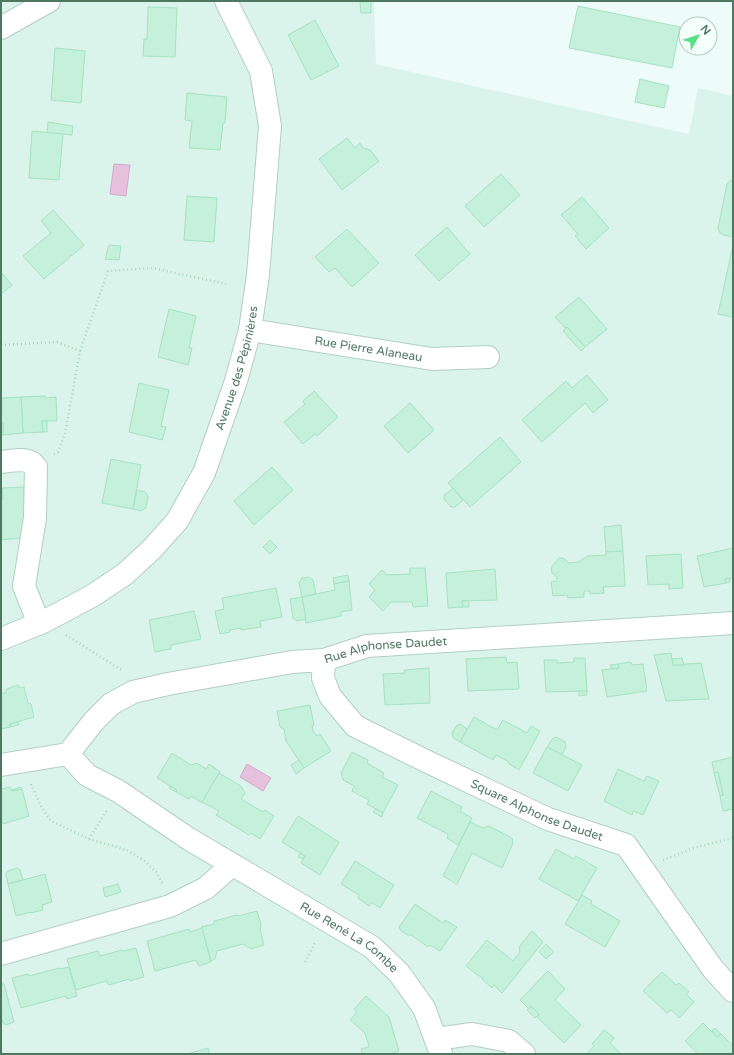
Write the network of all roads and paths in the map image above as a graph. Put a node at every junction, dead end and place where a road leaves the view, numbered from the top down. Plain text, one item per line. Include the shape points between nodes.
1 (50, 1) edge
2 (226, 1) edge
3 (1, 28) edge
4 (226, 284) dead end
5 (250, 330) junction
6 (1, 345) edge
7 (80, 350) junction
8 (488, 356) dead end
9 (1, 462) edge
10 (34, 464) junction
11 (42, 622) junction
12 (733, 623) edge
13 (1, 639) edge
14 (324, 660) junction
15 (127, 674) dead end
16 (68, 754) junction
17 (1, 764) edge
18 (30, 779) dead end
19 (108, 809) dead end
20 (733, 838) edge
21 (89, 839) junction
22 (662, 860) dead end
23 (232, 865) junction
24 (165, 888) dead end
25 (318, 938) dead end
26 (1, 954) edge
27 (305, 962) dead end
28 (733, 991) edge
29 (439, 1047) edge
30 (524, 1054) edge

1 - 3 street
2 - 5 street, Avenue des Pépinières via 261,71 270,126 258,275
4 - 7 path via 152,268 108,271
5 - 8 street, Rue Pierre Alaneau via 432,359
5 - 11 street, Avenue des Pépinières via 236,381 204,473 177,521 152,549 124,574 92,596
6 - 7 path via 57,342
7 - 10 path via 66,434 58,452
9 - 10 street via 26,460
10 - 11 street via 37,472 35,518 24,586
11 - 13 street, Avenue des Pépinières
11 - 15 path
12 - 14 street, Rue Alphonse Daudet via 367,646
14 - 16 street, Rue Alphonse Daudet via 292,662 133,692 111,704
14 - 28 street, Square Alphonse Daudet via 323,678 330,696 355,726 548,819 626,845 713,969
16 - 17 street
16 - 23 street, Rue René La Combe via 87,775 118,791
18 - 21 path via 34,793 51,820
19 - 21 path
20 - 22 path
21 - 24 path via 127,850 146,862 156,872
23 - 26 street via 206,888 170,906
23 - 29 street, Rue René La Combe via 372,947 399,973 424,1008
25 - 27 path
29 - 30 street, Rue René La Combe via 472,1034 509,1041

